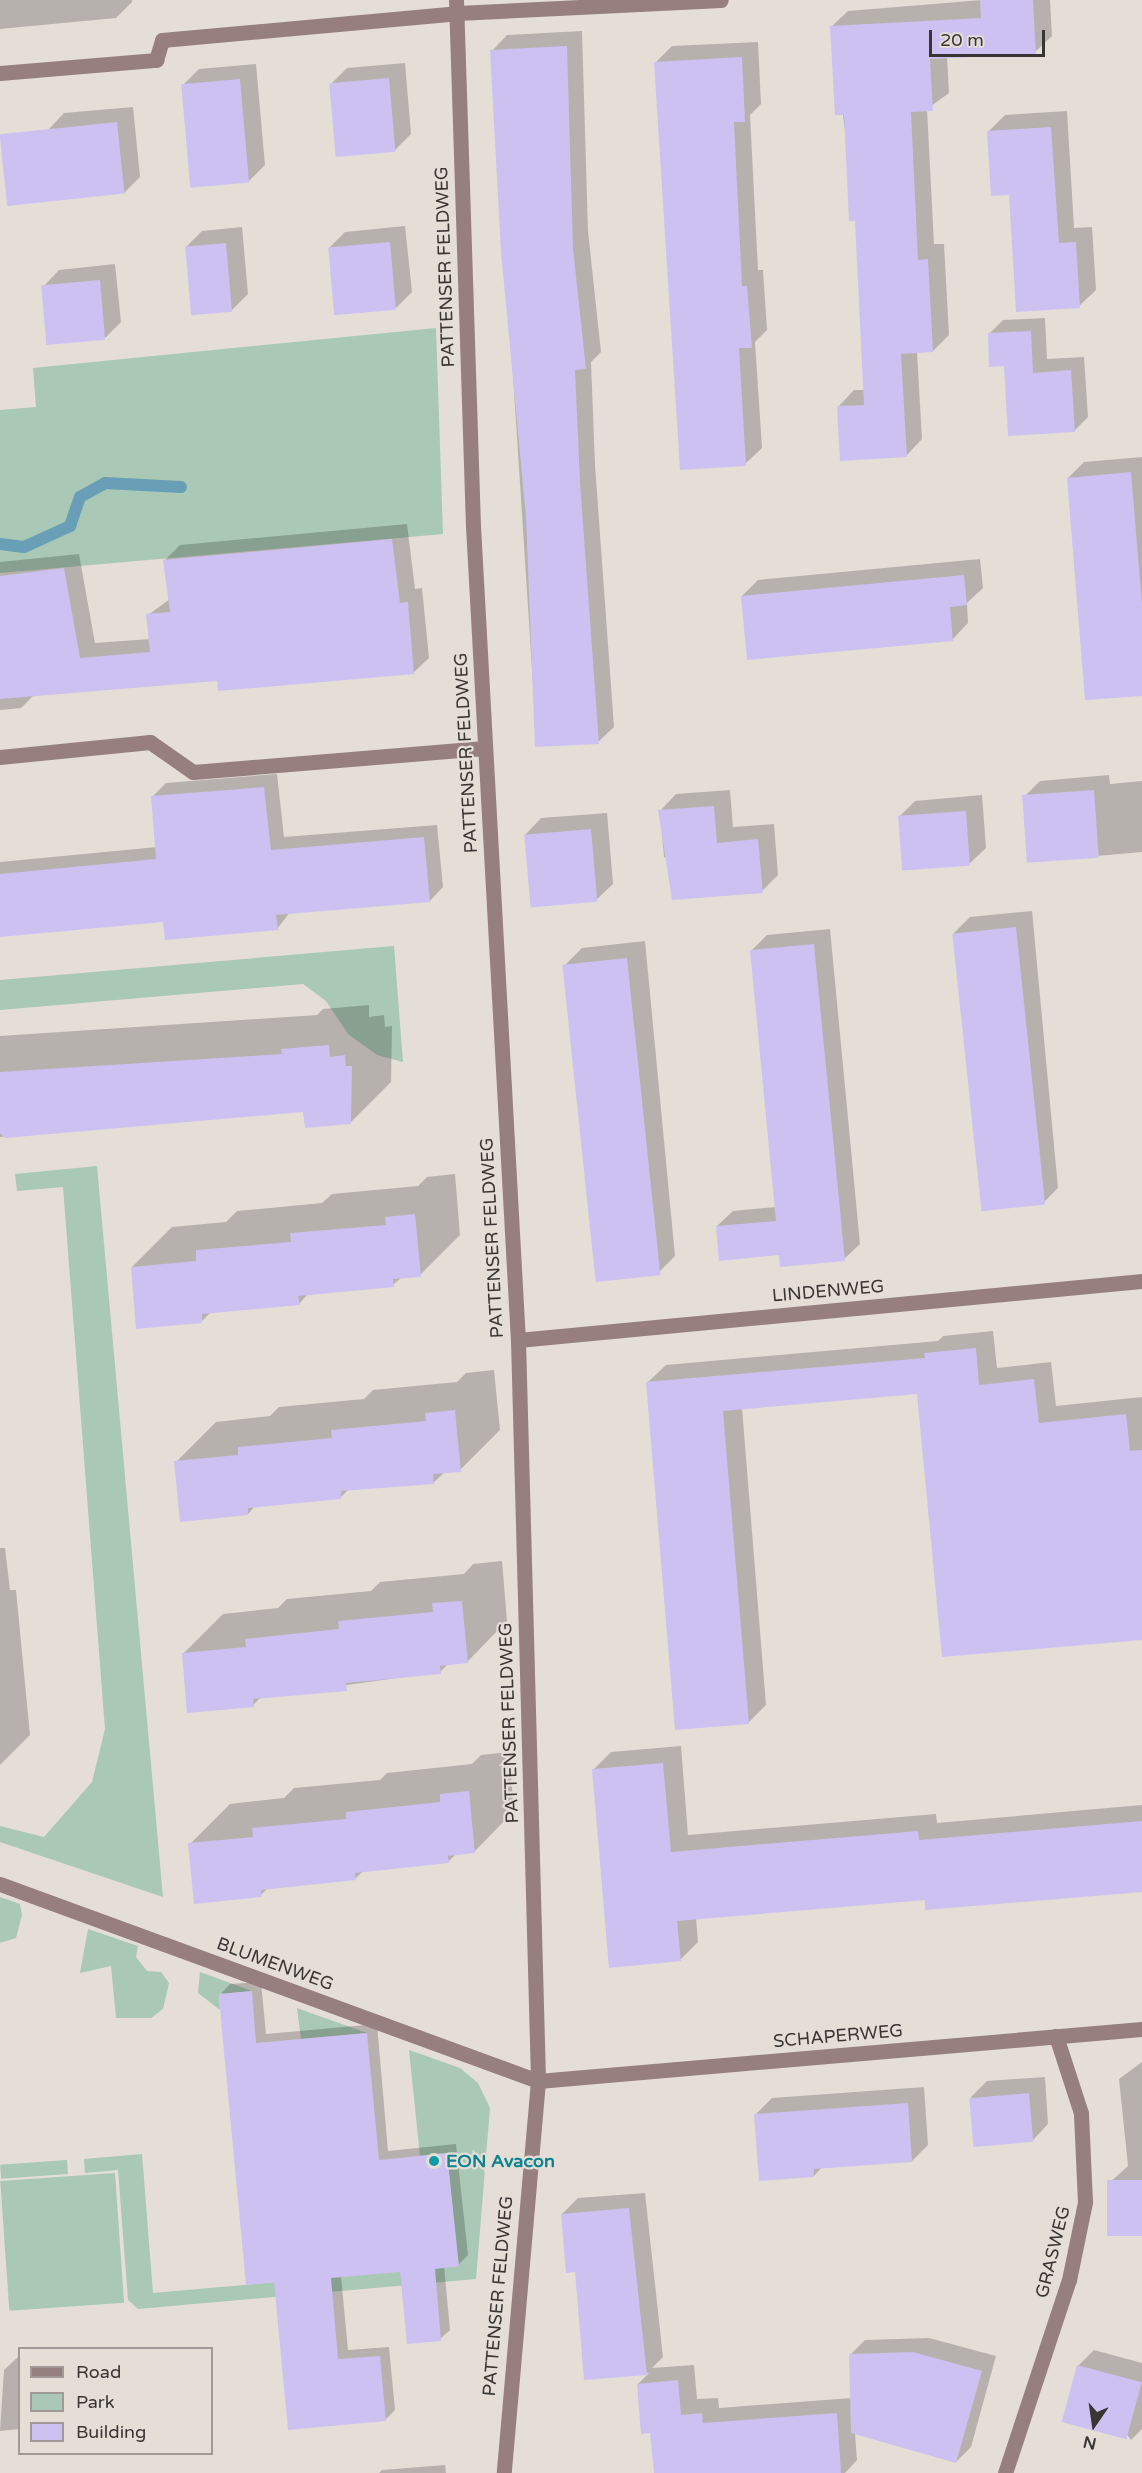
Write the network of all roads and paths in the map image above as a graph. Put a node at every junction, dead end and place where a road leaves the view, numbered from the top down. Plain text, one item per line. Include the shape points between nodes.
1 (721, 0) edge
2 (456, 7) edge
3 (0, 73) edge
4 (484, 747) junction
5 (0, 757) edge
6 (1142, 1281) edge
7 (518, 1340) junction
8 (0, 1884) edge
9 (1142, 2029) edge
10 (1056, 2037) junction
11 (538, 2081) junction
12 (504, 2473) edge
13 (1005, 2473) edge

1 - 2 street
2 - 3 street via 162,40 156,60
2 - 4 street, PATTENSER FELDWEG
4 - 5 street via 193,771 150,742
4 - 7 street, PATTENSER FELDWEG
6 - 7 street, LINDENWEG
7 - 11 street, PATTENSER FELDWEG
8 - 11 street, BLUMENWEG
9 - 10 street, SCHAPERWEG
10 - 11 street, SCHAPERWEG
10 - 13 street, GRASWEG via 1081,2113 1085,2202 1069,2280
11 - 12 street, PATTENSER FELDWEG

